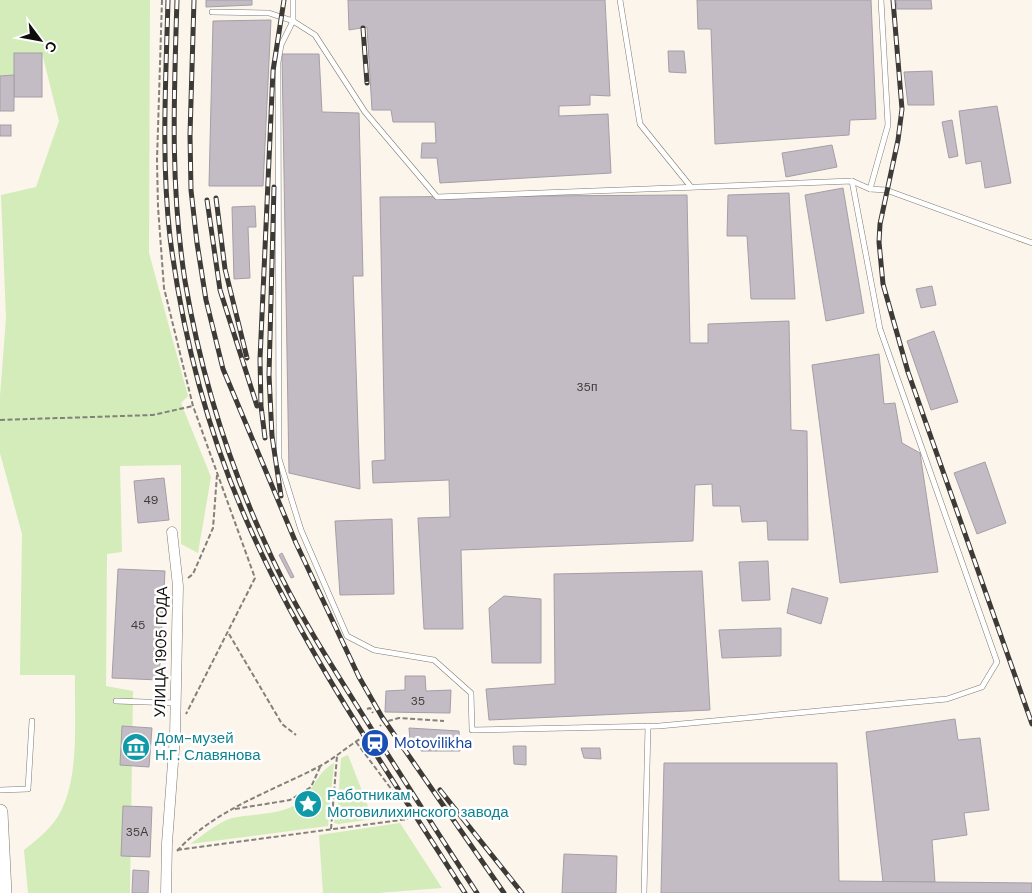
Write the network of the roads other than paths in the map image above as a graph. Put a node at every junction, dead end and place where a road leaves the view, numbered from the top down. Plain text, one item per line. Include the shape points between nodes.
1 (293, 0) edge
2 (620, 0) edge
3 (881, 0) edge
4 (212, 12) dead end
5 (293, 21) junction
6 (852, 181) junction
7 (691, 187) junction
8 (870, 189) junction
9 (1032, 243) edge
10 (172, 532) dead end
11 (116, 701) dead end
12 (176, 703) junction
13 (32, 721) dead end
14 (648, 726) junction
15 (0, 790) edge
16 (0, 812) edge
17 (4, 893) edge
18 (166, 893) edge
19 (644, 893) edge

1 - 5 lane
2 - 7 lane via 640,124
3 - 8 lane via 888,125
4 - 5 lane via 269,13
5 - 7 lane via 319,40 365,112 437,196
5 - 14 lane via 281,45 278,62 279,459 302,530 347,636 374,650 434,660 471,693 472,730
6 - 7 lane
6 - 8 lane
6 - 14 lane via 880,330 997,662 982,687 947,699
8 - 9 lane via 886,190
10 - 12 street, УЛИЦА 1905 ГОДА via 178,586
11 - 12 lane
12 - 18 street, УЛИЦА 1905 ГОДА
13 - 15 lane via 28,789
14 - 19 lane
16 - 17 main road

